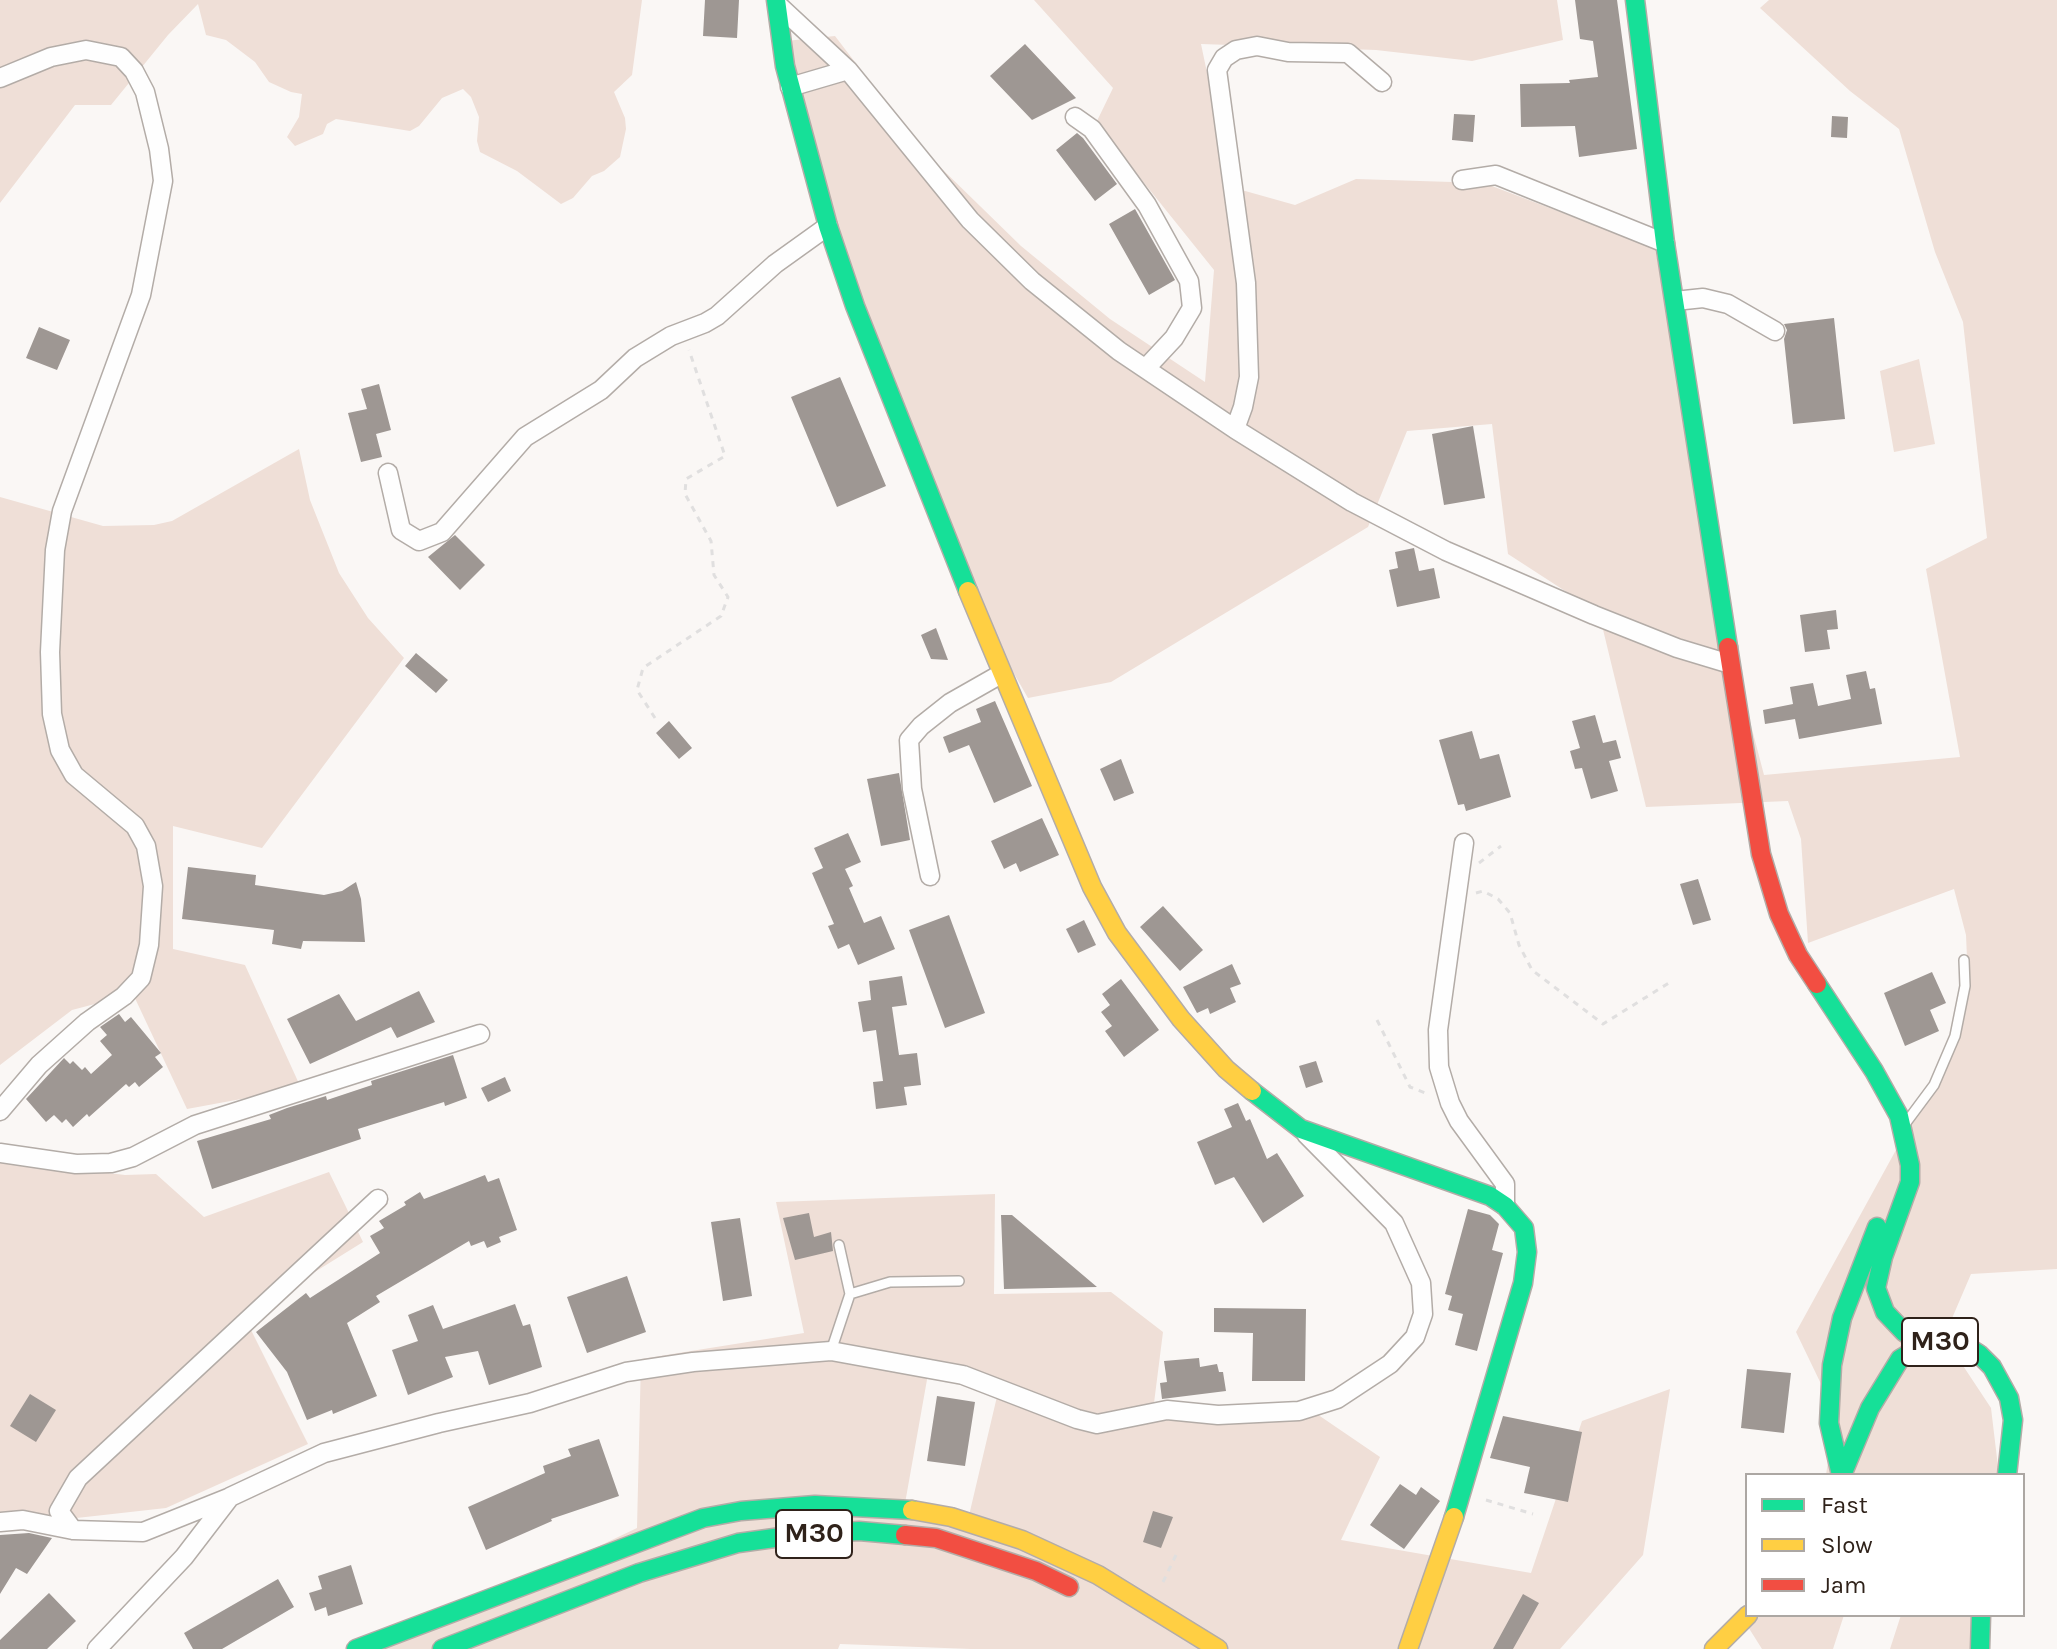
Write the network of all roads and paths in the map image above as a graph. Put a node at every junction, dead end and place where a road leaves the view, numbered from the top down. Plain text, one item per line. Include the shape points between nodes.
1 (1635, 0) edge
2 (777, 2) edge
3 (848, 70) junction
4 (0, 78) edge
5 (1382, 82) dead end
6 (790, 87) junction
7 (1075, 117) dead end
8 (1462, 180) dead end
9 (828, 226) junction
10 (1665, 243) junction
11 (1675, 301) junction
12 (1775, 331) dead end
13 (682, 332) junction
14 (1146, 368) junction
15 (1235, 429) junction
16 (388, 473) dead end
17 (1730, 664) junction
18 (1001, 674) junction
19 (655, 718) dead end
20 (1464, 843) dead end
21 (930, 876) dead end
22 (1457, 897) junction
23 (1964, 960) dead end
24 (1672, 981) dead end
25 (1377, 1020) dead end
26 (480, 1034) dead end
27 (1450, 1103) junction
28 (0, 1111) edge
29 (1301, 1129) junction
30 (1905, 1135) junction
31 (0, 1153) edge
32 (378, 1199) dead end
33 (1505, 1206) junction
34 (839, 1245) dead end
35 (959, 1281) dead end
36 (850, 1294) junction
37 (1923, 1345) junction
38 (831, 1351) junction
39 (1841, 1473) edge
40 (1842, 1473) edge
41 (2007, 1473) edge
42 (1463, 1493) junction
43 (230, 1497) junction
44 (1533, 1514) dead end
45 (0, 1522) edge
46 (73, 1530) junction
47 (1176, 1555) dead end
48 (1091, 1598) dead end
49 (1151, 1607) junction
50 (1746, 1617) edge
51 (1764, 1617) edge
52 (1981, 1617) edge
53 (1752, 1638) dead end
54 (97, 1649) edge
55 (356, 1649) edge
56 (442, 1649) edge
57 (1218, 1649) edge
58 (1408, 1649) edge
59 (1714, 1649) edge
60 (1980, 1649) edge

1 - 10 main road
2 - 3 street
2 - 6 main road
3 - 6 street
3 - 14 street via 970,220 1032,281
4 - 28 street via 51,57 86,50 121,57 145,92 163,181 141,295 62,511 50,652 52,714 60,750 74,775 135,826 146,846 153,886 149,945 141,978 39,1065
5 - 15 street via 1348,53 1257,46 1236,50 1217,70 1246,283 1249,377
6 - 9 main road
7 - 14 street via 1092,129 1147,205 1189,281 1192,308
8 - 10 street via 1496,175
9 - 13 street via 717,316
9 - 18 main road
10 - 11 main road
11 - 12 street via 1703,298 1728,304
11 - 17 main road
13 - 16 street via 635,358 601,390 525,437 442,532 419,541 401,530
13 - 19 path via 725,456 686,479 685,494 711,541 714,575 728,597 721,616 643,668 637,690
14 - 15 street
15 - 17 street via 1352,502 1446,551 1594,615
17 - 30 main road via 1761,854 1779,914 1798,955 1884,1087
18 - 21 street via 950,703 909,740 912,789
18 - 29 main road via 1092,887 1117,933 1226,1069
20 - 22 street
22 - 24 path via 1483,891 1498,899 1510,913 1532,970 1603,1024
22 - 27 street via 1438,1030 1439,1067
23 - 30 lane via 1965,986 1955,1036
25 - 27 path via 1410,1087
26 - 31 street via 195,1125 111,1163 76,1164
27 - 33 street via 1505,1184
29 - 33 main road via 1460,1184
29 - 38 street via 1394,1223 1421,1283 1423,1314 1415,1337 1390,1364 1337,1399 1299,1411 1218,1415 1167,1410 1097,1424 963,1375
30 - 37 main road via 1910,1182 1876,1288 1885,1312
30 - 39 main road via 1895,1182 1850,1293 1836,1344 1829,1423
32 - 46 street via 78,1478 59,1511
33 - 42 main road via 1524,1228 1523,1283
34 - 36 lane
35 - 36 lane via 890,1282
36 - 38 lane
37 - 40 main road, M30 via 1900,1359 1884,1381
37 - 41 main road, M30 via 1955,1343 1992,1367 2009,1398 2013,1420
38 - 43 street via 626,1372 530,1403 324,1453
42 - 44 path
42 - 58 main road
43 - 46 street via 143,1532
43 - 54 street via 184,1557
45 - 46 street via 23,1520
47 - 49 path
48 - 56 main road, M30 via 1036,1571 936,1538 859,1531 796,1535 701,1553
49 - 55 main road, M30 via 1059,1556 951,1517 892,1507 778,1506 669,1529
49 - 57 main road, M30
50 - 59 main road
51 - 53 main road
52 - 60 main road

